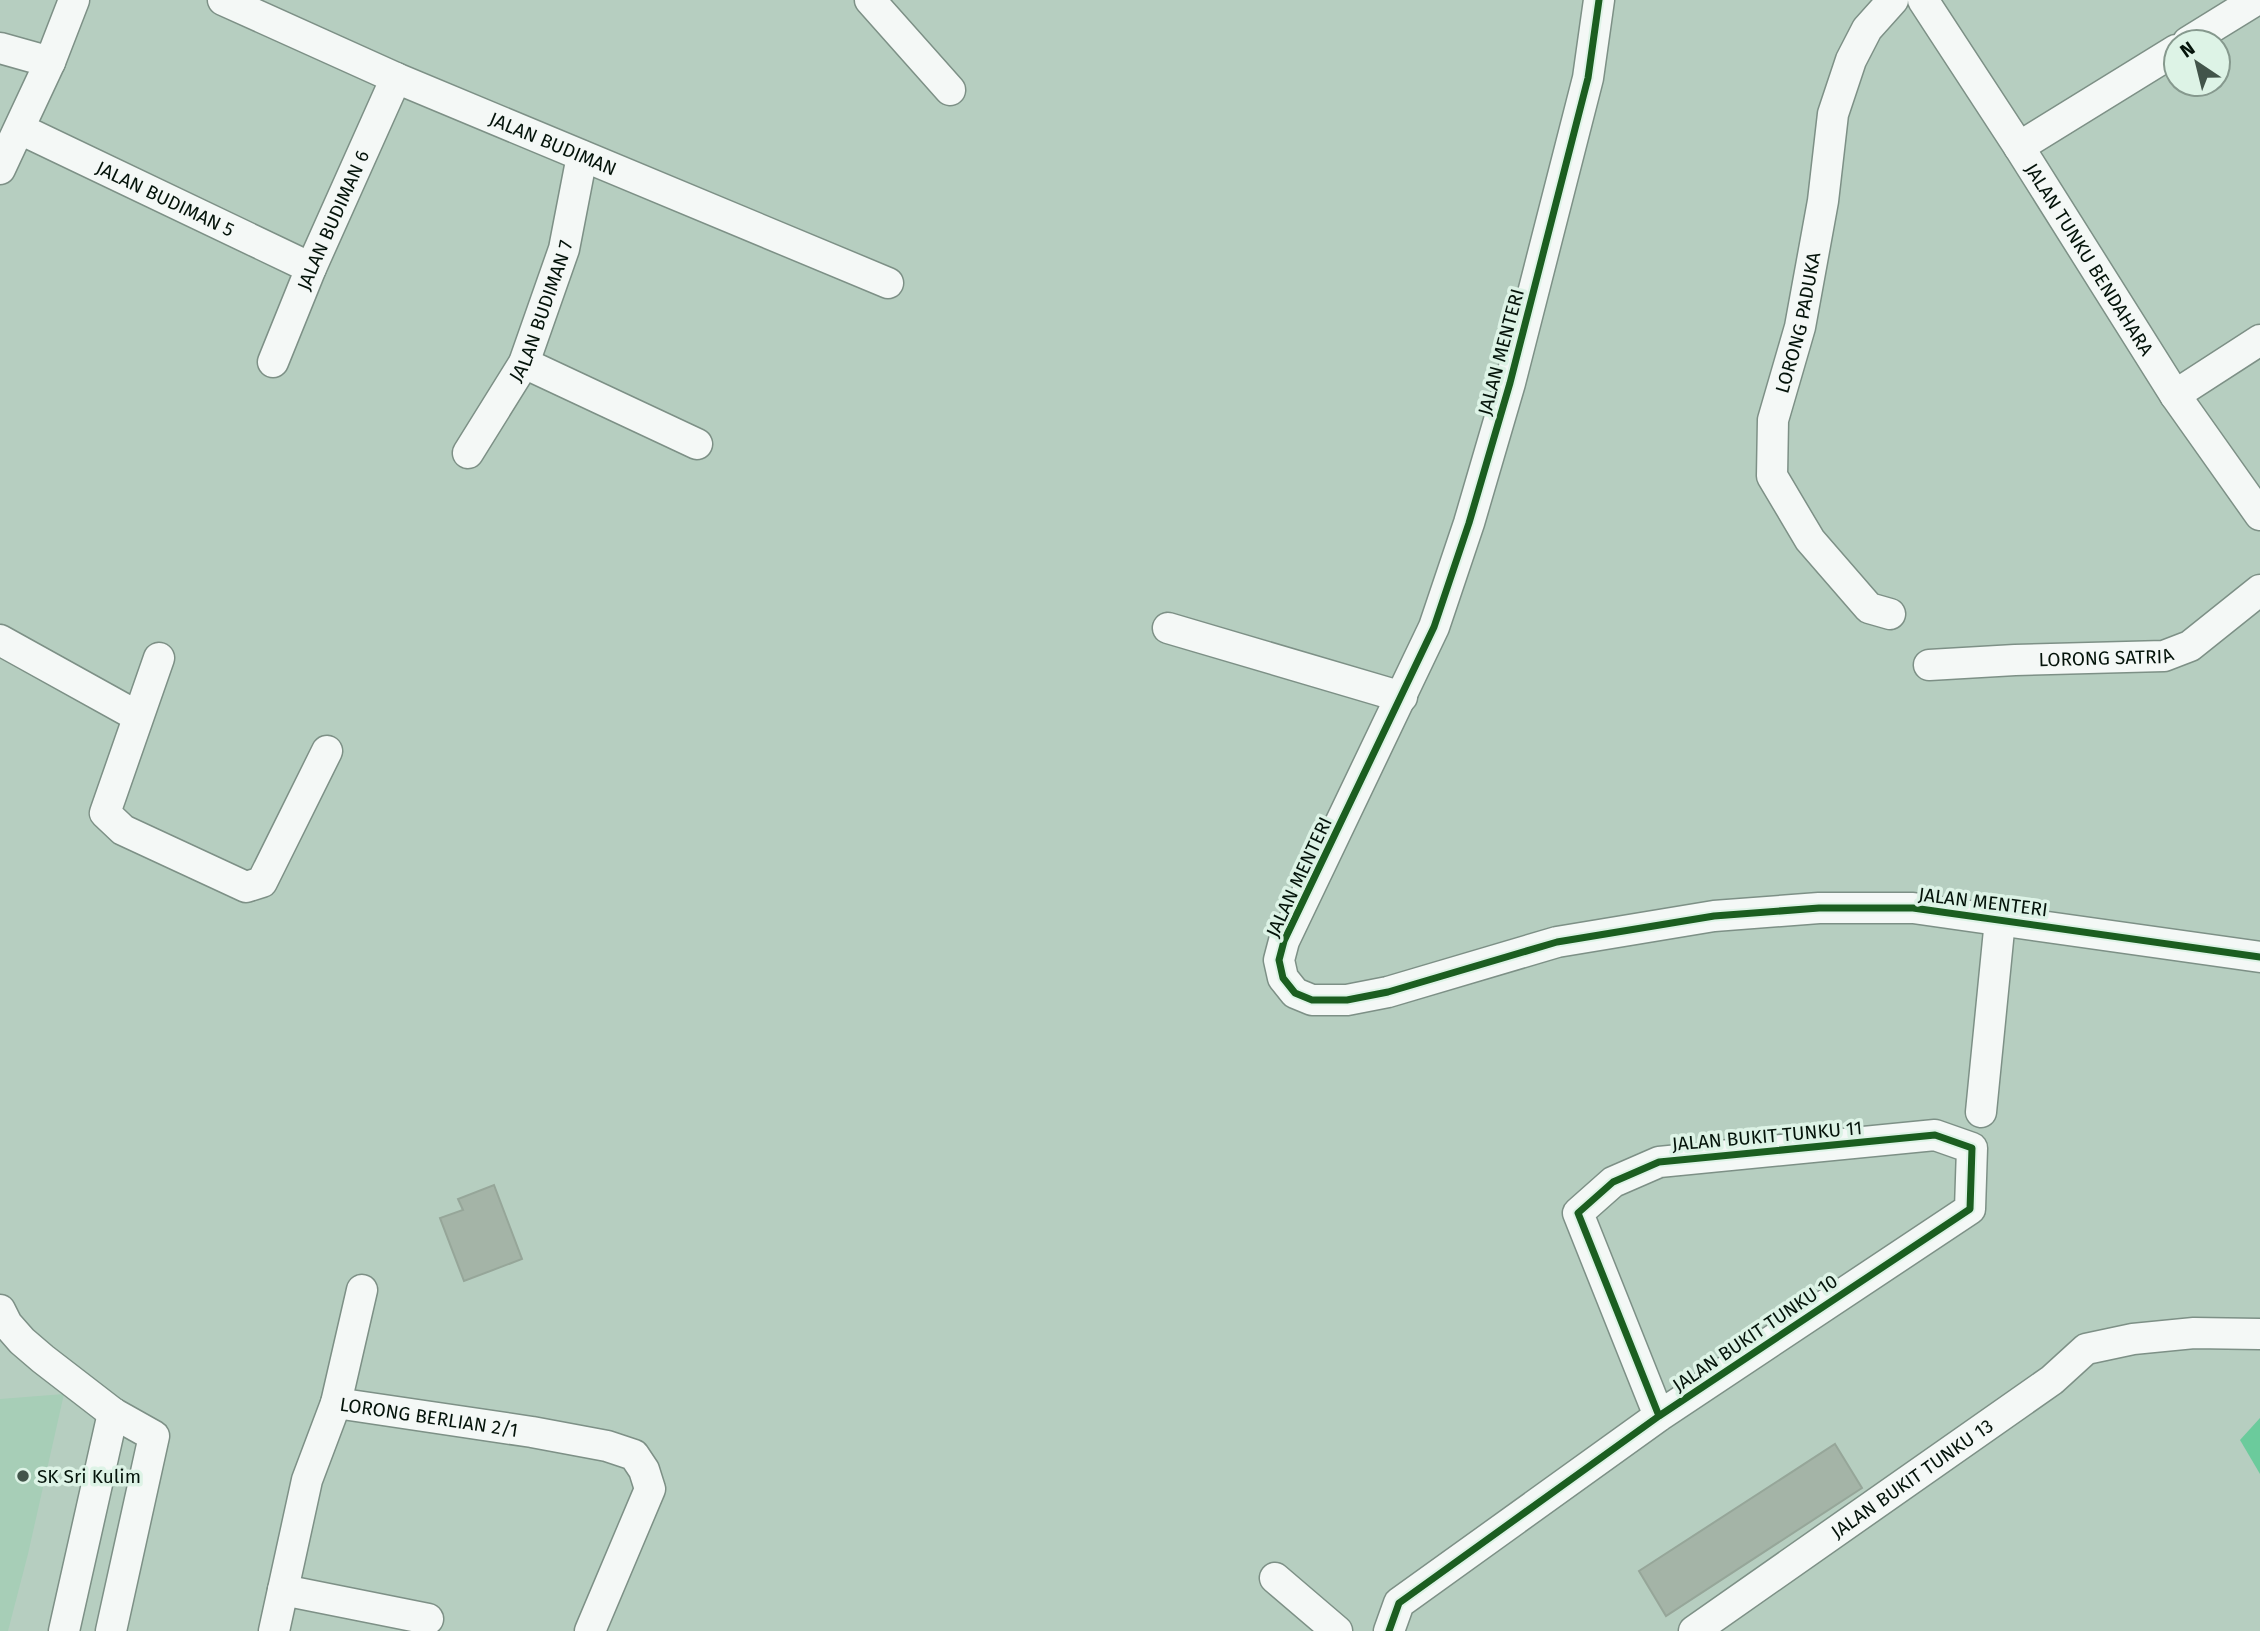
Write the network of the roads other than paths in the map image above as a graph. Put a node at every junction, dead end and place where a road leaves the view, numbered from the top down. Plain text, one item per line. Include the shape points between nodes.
1 (74, 0) edge
2 (223, 0) edge
3 (870, 0) edge
4 (1599, 0) edge
5 (1893, 0) edge
6 (1923, 0) edge
7 (2256, 0) edge
8 (2211, 28) edge
9 (0, 48) edge
10 (2162, 59) edge
11 (50, 62) junction
12 (396, 78) junction
13 (950, 90) dead end
14 (20, 129) junction
15 (2019, 147) junction
16 (582, 156) junction
17 (0, 169) edge
18 (311, 268) junction
19 (888, 283) dead end
20 (2260, 340) edge
21 (273, 362) dead end
22 (524, 363) junction
23 (2175, 395) junction
24 (697, 444) dead end
25 (468, 453) dead end
26 (2260, 515) edge
27 (2260, 590) edge
28 (1890, 614) dead end
29 (1168, 628) dead end
30 (0, 640) edge
31 (159, 658) dead end
32 (1929, 665) dead end
33 (1402, 697) junction
34 (138, 716) junction
35 (327, 751) dead end
36 (2000, 920) junction
37 (2260, 957) edge
38 (1981, 1112) dead end
39 (1972, 1148) joint
40 (362, 1290) dead end
41 (0, 1310) edge
42 (2260, 1334) edge
43 (336, 1404) junction
44 (113, 1413) junction
45 (1659, 1416) junction
46 (1275, 1578) dead end
47 (283, 1590) junction
48 (428, 1619) dead end
49 (64, 1631) edge
50 (111, 1631) edge
51 (274, 1631) edge
52 (590, 1631) edge
53 (1337, 1631) edge
54 (1389, 1631) edge
55 (1694, 1631) edge

1 - 11 street
2 - 12 street, JALAN BUDIMAN
3 - 13 street
4 - 33 street, JALAN MENTERI via 1588,78 1510,383 1434,627
5 - 28 street, LORONG PADUKA via 1867,29 1833,114 1800,327 1773,420 1772,476 1810,540 1868,608
6 - 15 street, JALAN TUNKU BENDAHARA
7 - 8 street
9 - 11 street
10 - 15 street
11 - 14 street
12 - 16 street, JALAN BUDIMAN
12 - 18 street, JALAN BUDIMAN 6
14 - 17 street
14 - 18 street, JALAN BUDIMAN 5
15 - 23 street, JALAN TUNKU BENDAHARA
16 - 19 street, JALAN BUDIMAN
16 - 22 street, JALAN BUDIMAN 7 via 564,249
18 - 21 street, JALAN BUDIMAN 6
20 - 23 street
22 - 24 street
22 - 25 street, JALAN BUDIMAN 7
23 - 26 street, JALAN TUNKU BENDAHARA
27 - 32 street, LORONG SATRIA via 2190,646 2164,656
29 - 33 street
30 - 34 street
31 - 34 street
33 - 36 street, JALAN MENTERI via 1284,941 1279,960 1283,978 1295,993 1312,1000 1368,996 1558,942 1714,916 1819,908 1913,908
34 - 35 street via 105,813 124,830 246,887 262,882
36 - 37 street, JALAN MENTERI
36 - 38 street
39 - 45 street, JALAN BUKIT TUNKU 10 via 1970,1209
39 - 45 street, JALAN BUKIT TUNKU 11 via 1936,1135 1659,1162 1613,1182 1578,1213
40 - 43 street
41 - 44 street via 22,1341
42 - 55 street, JALAN BUKIT TUNKU 13 via 2194,1333 2086,1349 2052,1380
43 - 47 street, LORONG BERLIAN 2/1 via 307,1480
43 - 52 street, LORONG BERLIAN 2/1 via 532,1432 634,1455 650,1489
44 - 49 street
44 - 50 street via 154,1436
45 - 54 street, JALAN BUKIT TUNKU 10 via 1399,1603
46 - 53 street
47 - 48 street
47 - 51 street, LORONG BERLIAN 2/1

